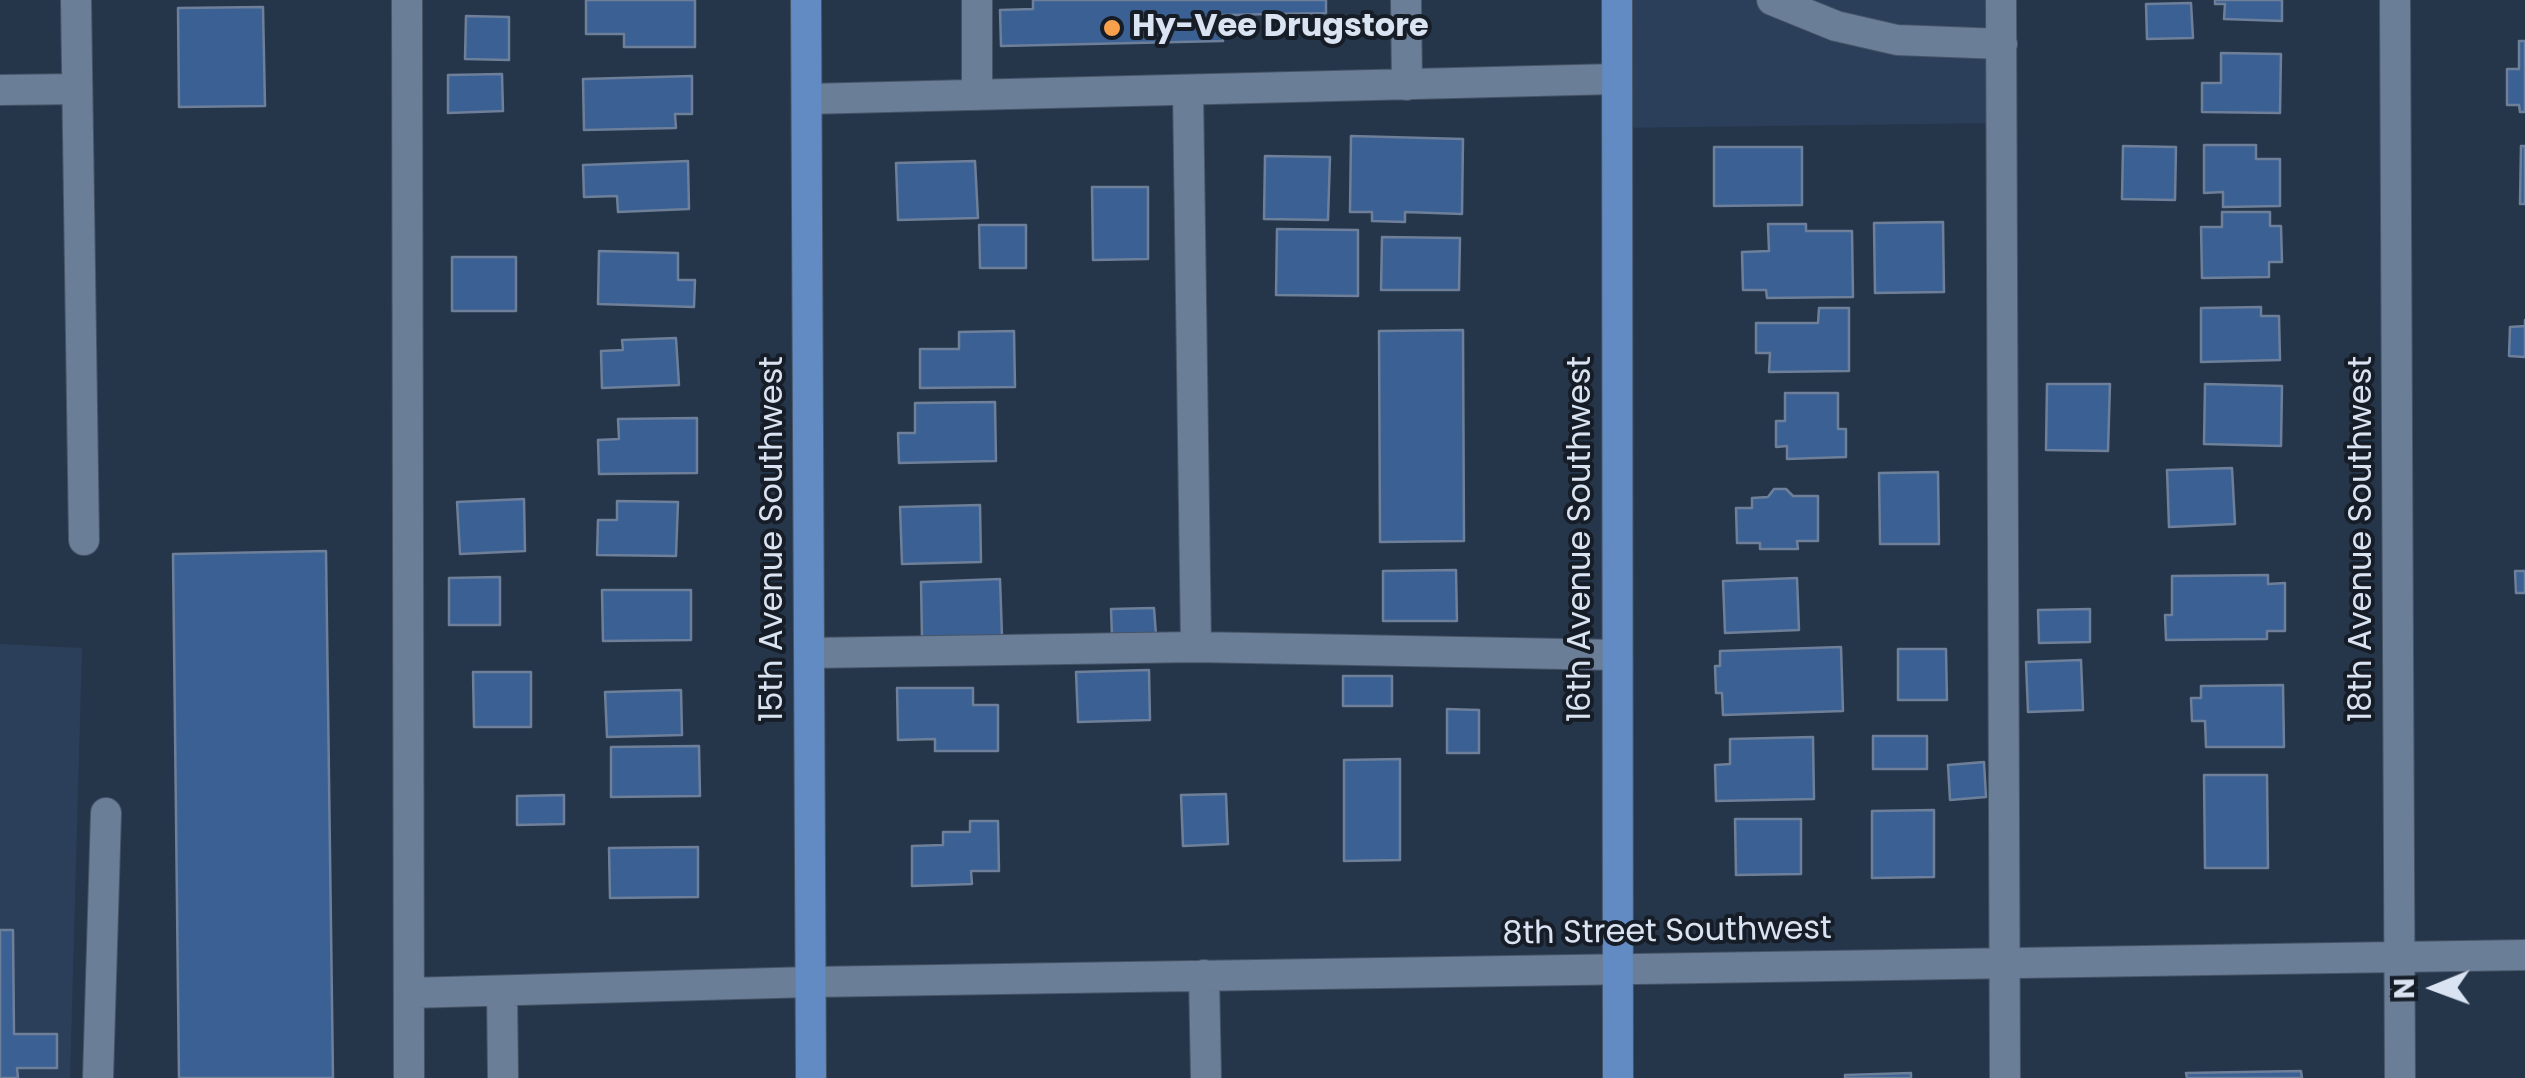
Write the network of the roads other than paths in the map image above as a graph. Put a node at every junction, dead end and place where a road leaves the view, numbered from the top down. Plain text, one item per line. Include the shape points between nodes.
1 (76, 0) edge
2 (407, 0) edge
3 (806, 0) edge
4 (977, 0) edge
5 (1406, 0) edge
6 (1617, 0) edge
7 (1772, 0) edge
8 (2002, 0) edge
9 (2395, 0) edge
10 (2002, 44) junction
11 (1616, 80) junction
12 (1407, 85) junction
13 (77, 89) junction
14 (0, 90) edge
15 (1188, 90) junction
16 (977, 94) junction
17 (807, 99) junction
18 (84, 540) dead end
19 (1196, 647) junction
20 (810, 654) junction
21 (1617, 655) junction
22 (106, 813) dead end
23 (2525, 955) edge
24 (2400, 957) junction
25 (2004, 963) junction
26 (1618, 969) junction
27 (1204, 976) junction
28 (811, 982) junction
29 (502, 990) junction
30 (409, 993) junction
31 (98, 1078) edge
32 (409, 1078) edge
33 (503, 1078) edge
34 (812, 1078) edge
35 (1206, 1078) edge
36 (1618, 1078) edge
37 (2005, 1078) edge
38 (2400, 1078) edge

1 - 13 street
2 - 30 street
3 - 17 main road, 15th Avenue Southwest
4 - 16 street
5 - 12 street
6 - 11 main road, 16th Avenue Southwest
7 - 10 street via 1836,26 1897,40
8 - 10 street
9 - 24 street, 18th Avenue Southwest
10 - 25 street
11 - 12 street
11 - 21 main road, 16th Avenue Southwest
12 - 15 street
13 - 14 street
13 - 18 street
15 - 16 street
15 - 19 street
16 - 17 street
17 - 20 main road, 15th Avenue Southwest
19 - 20 street
19 - 21 street
20 - 28 main road, 15th Avenue Southwest
21 - 26 main road, 16th Avenue Southwest
22 - 31 street
23 - 24 street, 8th Street Southwest
24 - 25 street, 8th Street Southwest
24 - 38 street, 18th Avenue Southwest
25 - 26 street, 8th Street Southwest
25 - 37 street
26 - 27 street, 8th Street Southwest
26 - 36 main road, 16th Avenue Southwest
27 - 28 street, 8th Street Southwest
27 - 35 street
28 - 29 street, 8th Street Southwest
28 - 34 main road, 15th Avenue Southwest
29 - 30 street, 8th Street Southwest
29 - 33 street
30 - 32 street

